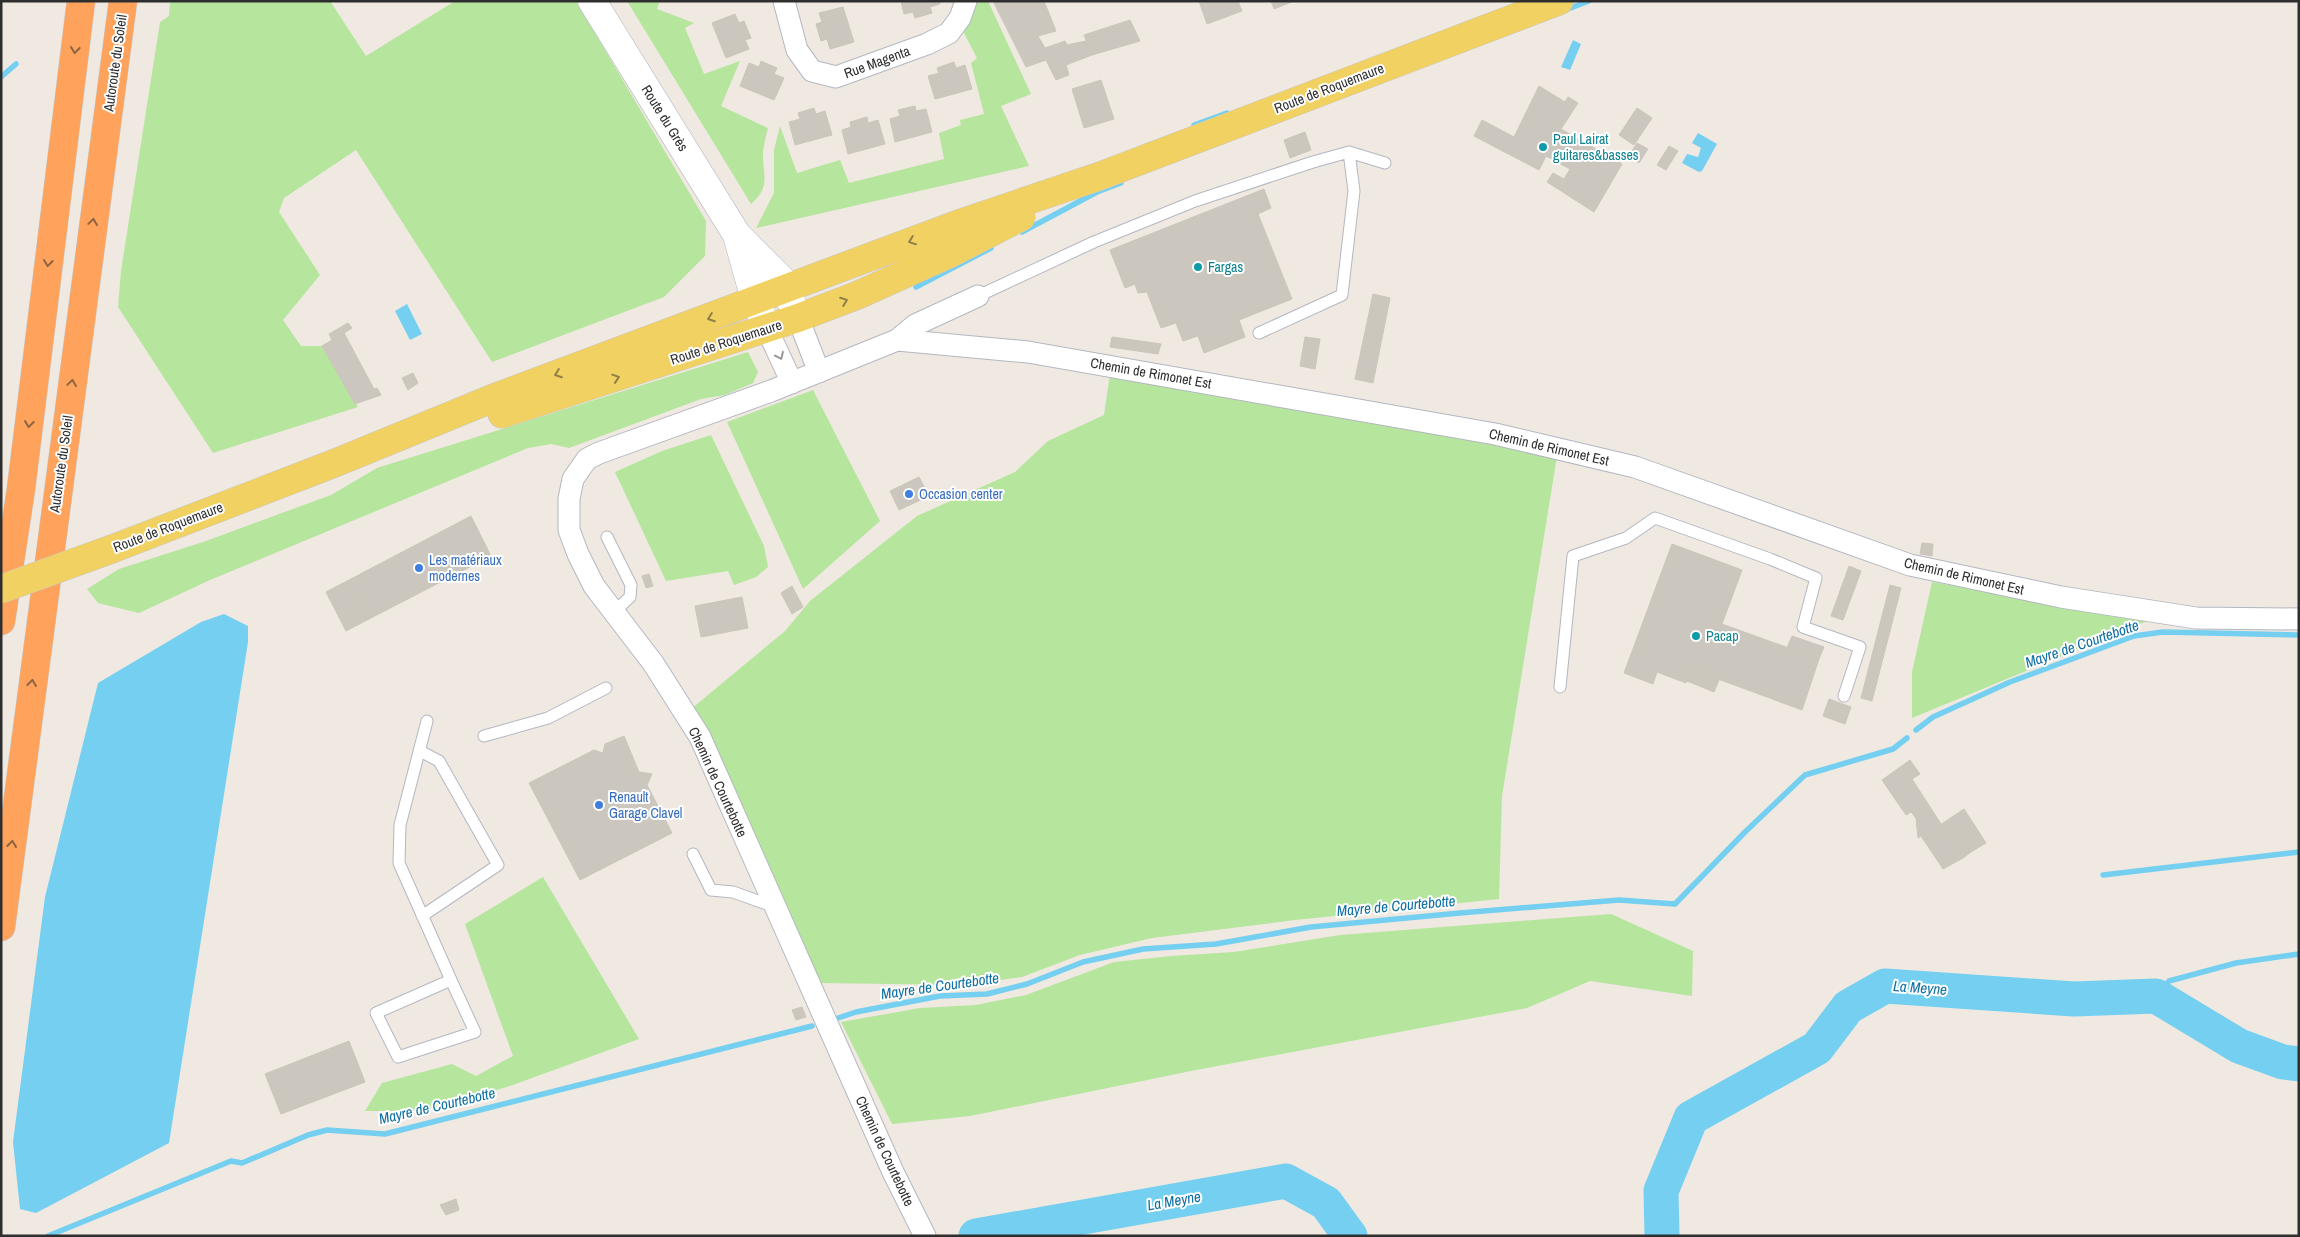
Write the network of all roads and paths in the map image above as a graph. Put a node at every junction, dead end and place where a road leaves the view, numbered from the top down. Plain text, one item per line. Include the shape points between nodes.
1 (81, 1) edge
2 (123, 1) edge
3 (592, 1) edge
4 (784, 1) edge
5 (966, 1) edge
6 (1559, 1) edge
7 (1349, 152) junction
8 (1385, 163) dead end
9 (1100, 176) junction
10 (737, 235) junction
11 (787, 290) junction
12 (978, 296) joint
13 (756, 301) junction
14 (798, 318) junction
15 (767, 329) junction
16 (1259, 333) dead end
17 (897, 340) junction
18 (819, 372) junction
19 (792, 383) junction
20 (335, 464) junction
21 (607, 537) dead end
22 (1, 588) edge
23 (613, 613) junction
24 (2299, 620) edge
25 (1, 621) edge
26 (1560, 687) dead end
27 (606, 688) dead end
28 (1844, 696) dead end
29 (428, 721) dead end
30 (484, 736) dead end
31 (420, 751) junction
32 (693, 854) dead end
33 (775, 907) junction
34 (422, 916) junction
35 (1, 927) edge
36 (451, 980) junction
37 (923, 1231) edge

1 -> 25 highway via 21,489
35 -> 2 highway, Autoroute du Soleil
3 - 10 street, Route du Grès
4 - 5 street, Rue Magenta via 797,50 812,71 836,77 928,44 949,33 960,18
6 - 9 main road, Route de Roquemaure
7 - 8 lane
7 - 12 lane via 1195,201 1094,242
7 - 16 lane via 1354,191 1342,295
9 -> 11 main road, Route de Roquemaure via 958,224
14 -> 9 main road, Route de Roquemaure via 858,296 949,254
10 - 11 street via 782,280
10 - 13 street
11 - 13 main road, Route de Roquemaure
11 - 14 street
12 - 17 street via 915,325
13 - 15 street
13 -> 20 main road, Route de Roquemaure via 496,397
14 - 15 main road, Route de Roquemaure
14 - 18 street
15 -> 19 street
20 -> 15 main road, Route de Roquemaure
17 - 18 street, Chemin de Rimonet Est
17 - 24 street, Chemin de Rimonet Est via 1028,352 1495,434 1636,467 1910,565 2061,597 2196,618
18 - 19 street, Chemin de Rimonet Est
19 - 23 street, Chemin de Courtebotte via 587,459 572,479 570,530 594,586
20 - 22 main road, Route de Roquemaure, bridge
21 - 23 lane via 631,585 630,597
23 - 33 street, Chemin de Courtebotte via 653,663 700,737
26 - 28 lane via 1574,556 1626,538 1655,518 1816,578 1803,627 1860,647
27 - 30 lane via 548,718
29 - 31 lane
31 - 34 lane via 400,825 399,863
31 - 34 lane via 439,761 498,865
32 - 33 lane via 711,890 733,892
33 - 37 street, Chemin de Courtebotte via 893,1172
34 - 36 lane
36 - 36 lane via 376,1014 398,1057 475,1032

